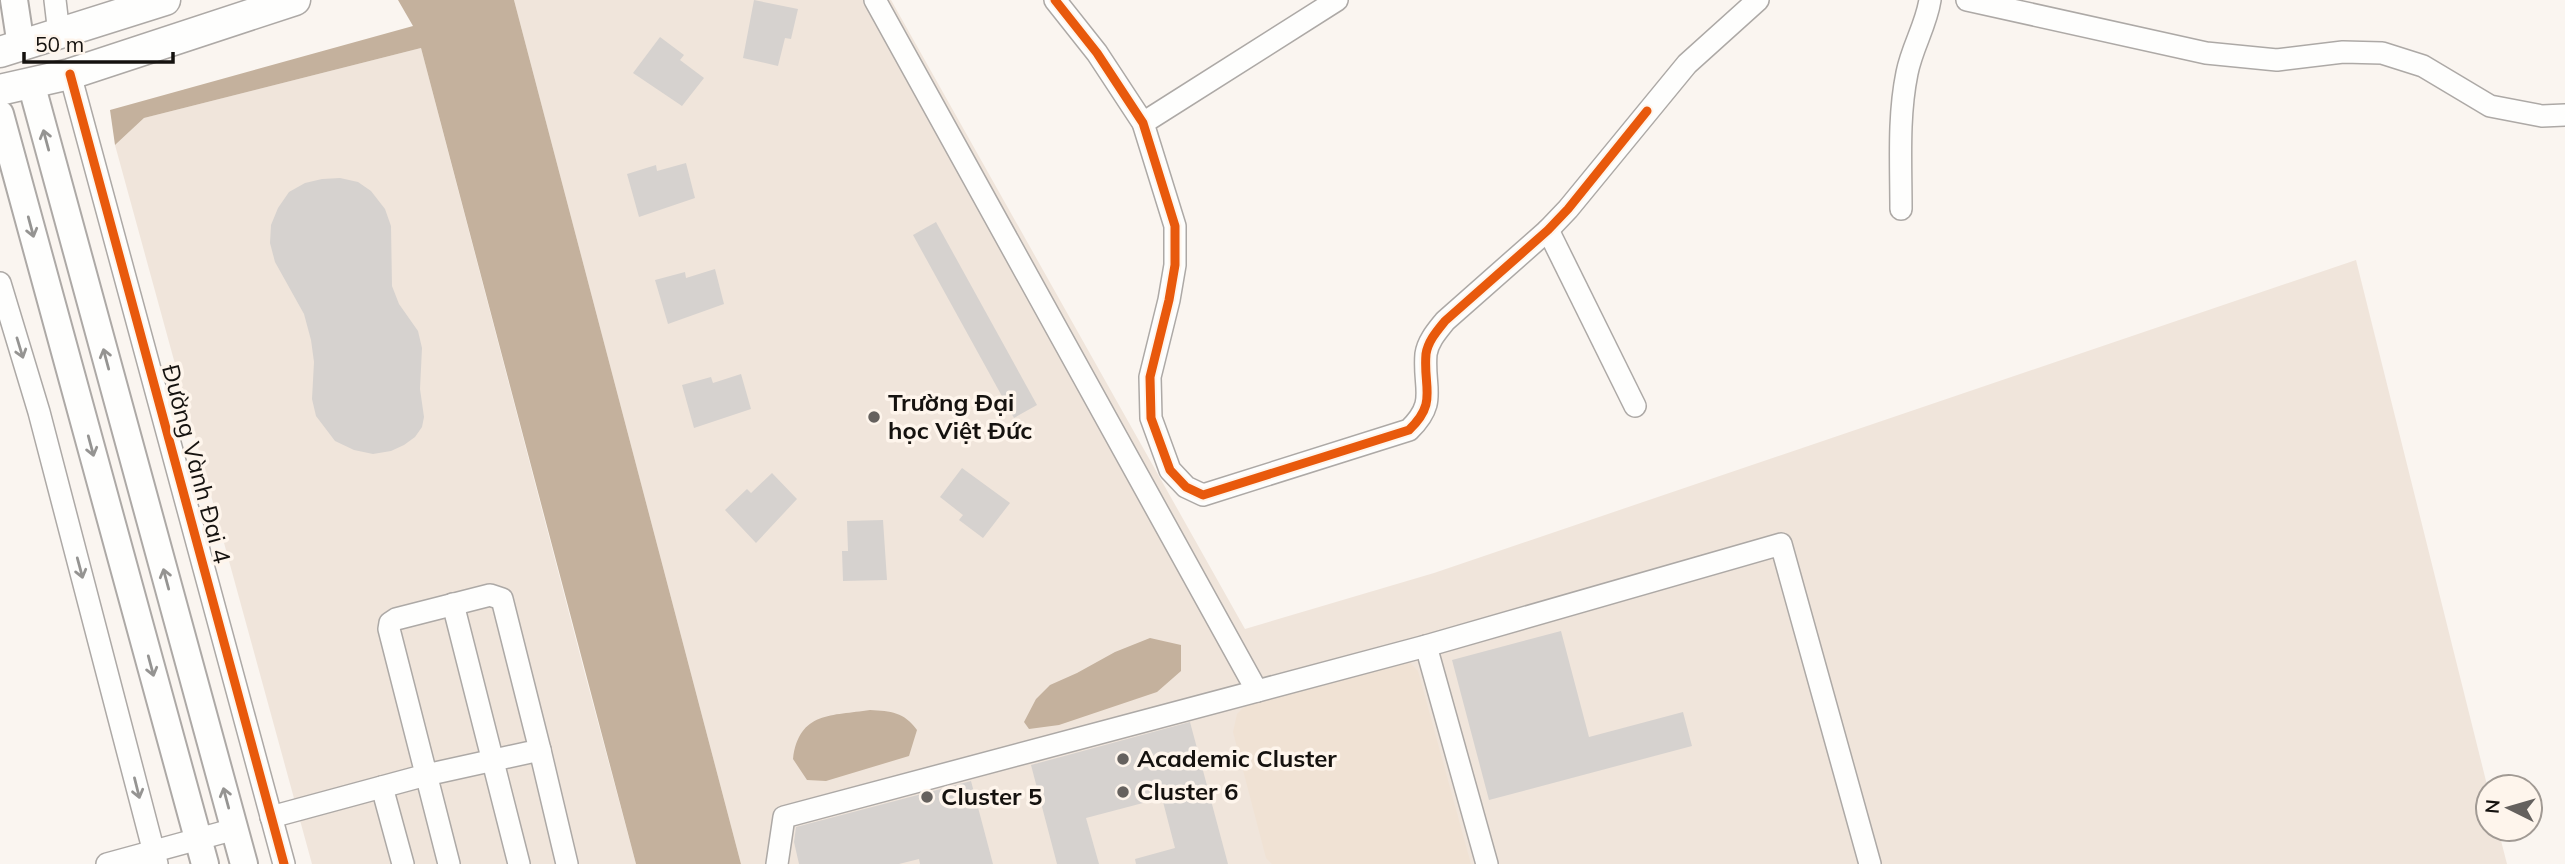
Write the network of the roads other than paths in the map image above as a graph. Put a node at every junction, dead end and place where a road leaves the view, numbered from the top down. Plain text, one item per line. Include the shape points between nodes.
1 (14, 0) edge
2 (55, 0) edge
3 (165, 0) edge
4 (295, 0) edge
5 (1055, 0) edge
6 (1337, 0) edge
7 (1758, 0) edge
8 (1930, 0) edge
9 (1967, 0) edge
10 (875, 4) edge
11 (59, 34) junction
12 (10, 49) edge
13 (70, 74) junction
14 (31, 83) junction
15 (0, 90) edge
16 (0, 114) edge
17 (2565, 115) edge
18 (1143, 123) junction
19 (1901, 209) dead end
20 (1548, 230) junction
21 (0, 283) edge
22 (1635, 406) dead end
23 (453, 604) junction
24 (1426, 646) junction
25 (1257, 691) junction
26 (540, 750) junction
27 (494, 760) junction
28 (426, 775) junction
29 (383, 787) junction
30 (271, 817) junction
31 (234, 829) junction
32 (198, 838) junction
33 (155, 857) edge
34 (107, 864) edge
35 (205, 864) edge
36 (244, 864) edge
37 (284, 864) edge
38 (403, 864) edge
39 (449, 864) edge
40 (519, 864) edge
41 (567, 864) edge
42 (777, 864) edge
43 (1487, 864) edge
44 (1870, 864) edge

1 - 12 main road
2 - 11 street
3 - 11 highway
4 - 13 highway
5 - 18 street
6 - 18 street
7 - 20 street via 1687,64
8 - 19 street via 1905,86
9 - 17 street via 2206,53 2277,60 2343,52 2382,53 2423,66 2490,106 2542,116
10 - 25 street
11 - 12 highway
11 - 13 highway
12 - 14 highway
13 - 14 highway
13 - 30 street, Đường Vành Đai 4
14 - 15 highway
31 -> 14 main road
16 -> 32 main road
18 - 20 street via 1175,226 1170,300 1150,377 1151,418 1170,470 1186,488 1203,495 1409,430 1422,418 1428,398 1426,352 1433,336
20 - 22 street
21 -> 33 street via 39,412
23 - 26 street via 490,595 502,598
23 - 27 street
23 - 28 street via 396,619 389,629
24 - 25 street
24 - 43 street
24 - 44 street via 1781,544
25 - 42 street via 785,817
26 - 27 street
26 - 41 street
27 - 28 street
27 - 40 street
28 - 29 street
28 - 39 street
29 - 30 street
29 - 38 street
30 - 37 street, Đường Vành Đai 4
31 - 32 street
31 - 36 main road
32 - 33 street
32 - 35 main road
33 - 34 street

